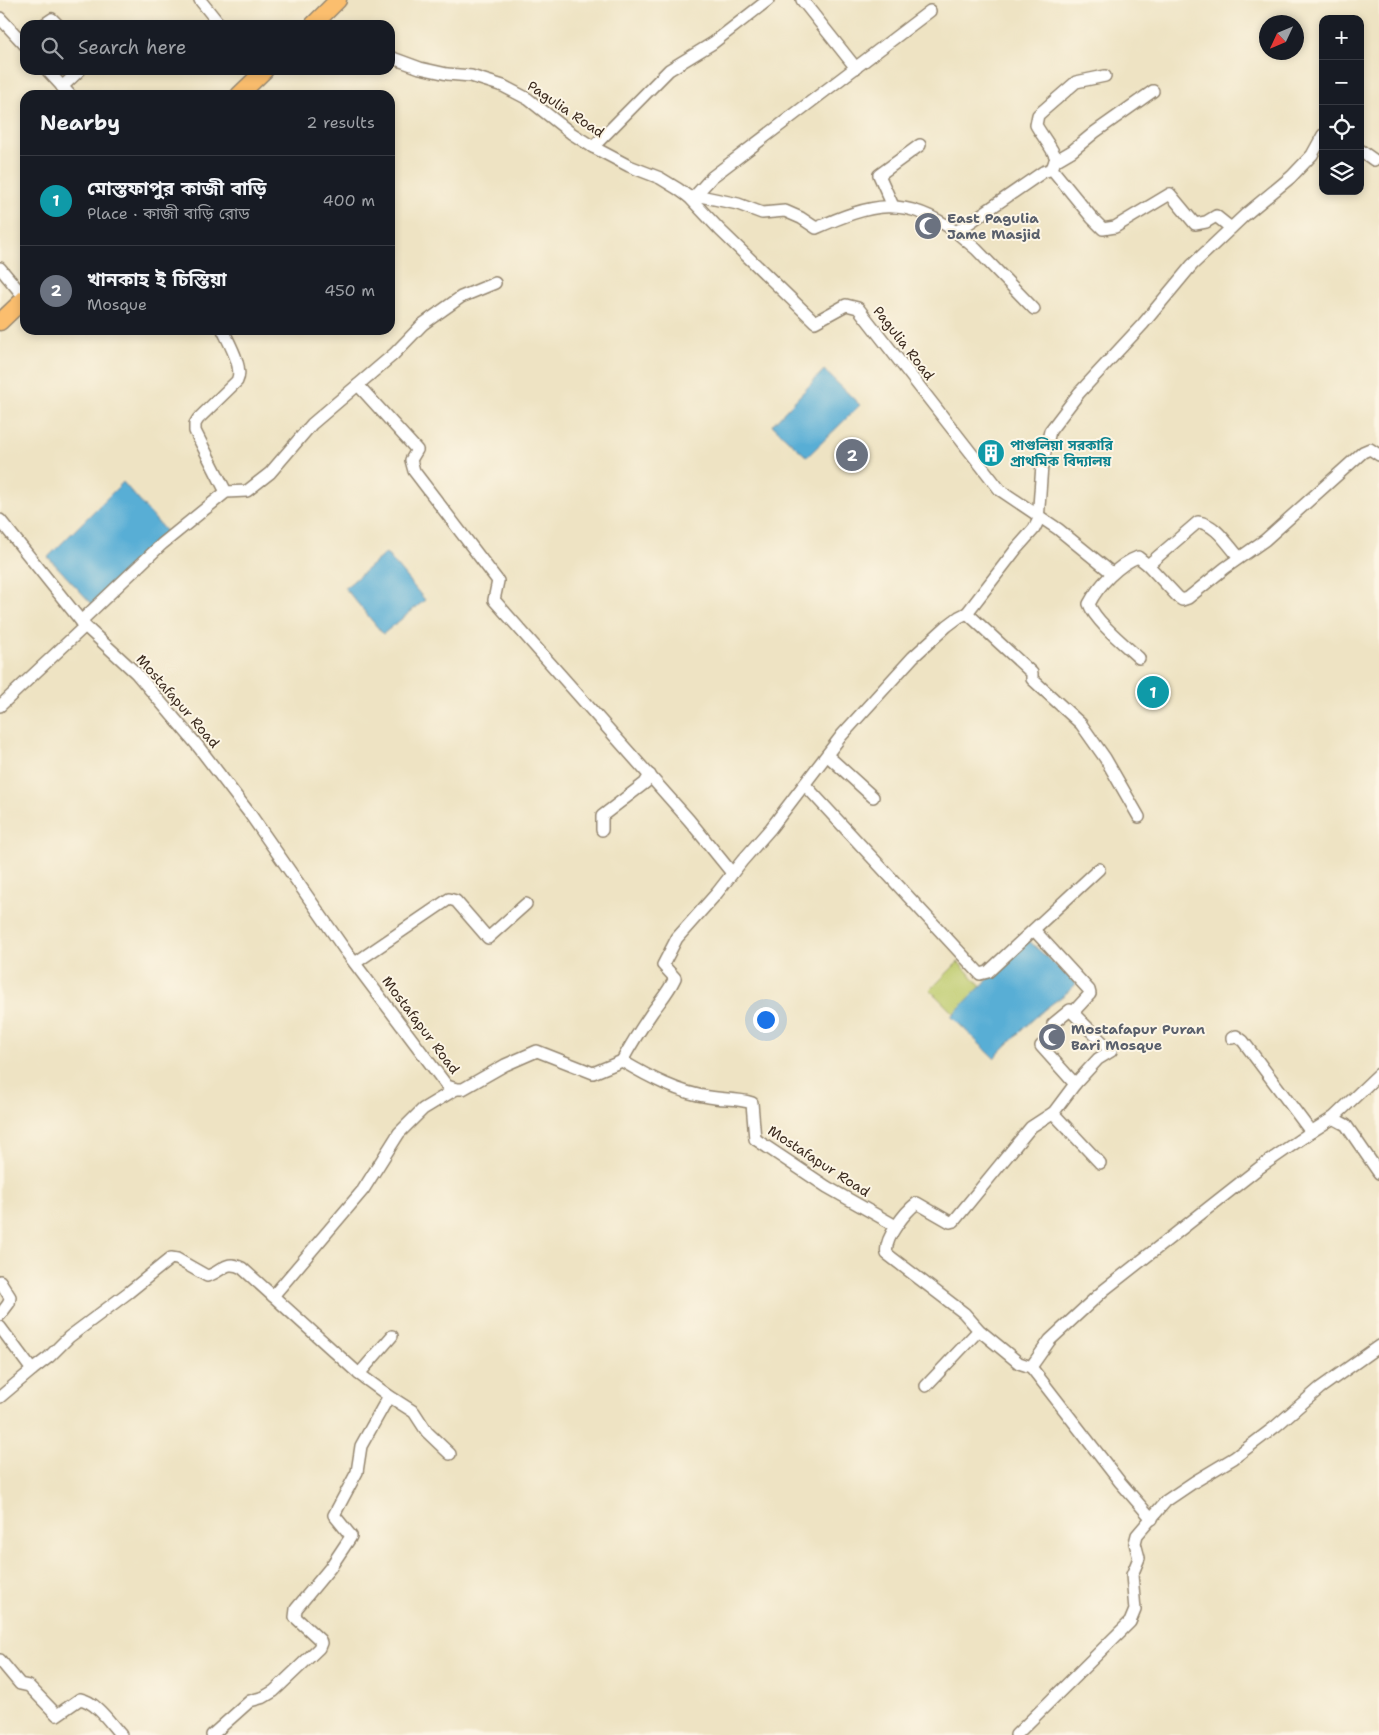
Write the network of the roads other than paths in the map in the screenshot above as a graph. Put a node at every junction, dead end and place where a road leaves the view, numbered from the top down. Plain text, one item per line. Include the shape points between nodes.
1 (338, 0) edge
2 (768, 0) edge
3 (802, 0) edge
4 (203, 1) edge
5 (930, 11) dead end
6 (0, 18) edge
7 (216, 20) edge
8 (318, 20) edge
9 (20, 39) edge
10 (395, 59) edge
11 (856, 68) junction
12 (52, 75) edge
13 (77, 75) edge
14 (261, 75) edge
15 (1105, 76) dead end
16 (65, 90) edge
17 (67, 90) edge
18 (248, 90) edge
19 (1153, 91) dead end
20 (1319, 142) edge
21 (920, 145) dead end
22 (593, 147) junction
23 (1364, 153) edge
24 (1374, 160) dead end
25 (1054, 165) junction
26 (692, 197) junction
27 (893, 206) junction
28 (1231, 228) junction
29 (956, 232) junction
30 (0, 268) edge
31 (495, 284) dead end
32 (20, 292) edge
33 (20, 303) edge
34 (1034, 309) dead end
35 (0, 322) edge
36 (225, 335) edge
37 (358, 385) junction
38 (1379, 455) edge
39 (226, 492) junction
40 (1039, 517) junction
41 (0, 520) edge
42 (1239, 557) junction
43 (1148, 565) junction
44 (1112, 573) junction
45 (967, 614) junction
46 (83, 623) junction
47 (1139, 658) dead end
48 (0, 706) edge
49 (828, 756) junction
50 (650, 775) junction
51 (805, 785) junction
52 (873, 797) dead end
53 (1139, 817) dead end
54 (602, 830) dead end
55 (1100, 870) dead end
56 (732, 873) junction
57 (526, 904) dead end
58 (1034, 930) junction
59 (356, 964) junction
60 (1077, 1008) dead end
61 (1053, 1024) dead end
62 (1050, 1038) dead end
63 (1232, 1038) dead end
64 (622, 1061) junction
65 (1379, 1074) edge
66 (1075, 1084) junction
67 (456, 1089) junction
68 (1053, 1113) junction
69 (1333, 1118) junction
70 (1311, 1132) junction
71 (1100, 1163) dead end
72 (1379, 1173) edge
73 (896, 1226) junction
74 (0, 1280) edge
75 (273, 1296) junction
76 (0, 1315) edge
77 (0, 1327) edge
78 (978, 1330) junction
79 (392, 1336) dead end
80 (1379, 1346) edge
81 (1031, 1367) junction
82 (32, 1370) junction
83 (359, 1374) junction
84 (926, 1386) dead end
85 (389, 1396) junction
86 (0, 1397) edge
87 (450, 1454) dead end
88 (1152, 1519) junction
89 (0, 1660) edge
90 (222, 1725) junction
91 (122, 1735) edge
92 (212, 1735) edge
93 (230, 1735) edge
94 (1016, 1735) edge

1 - 8 highway
2 - 22 street via 713,43 669,70
3 - 11 street
4 - 7 street
5 - 11 street
6 - 9 street
10 - 22 street, Pagulia Road via 420,68 471,76 503,86 528,99
11 - 26 street via 712,177
12 - 16 street
13 - 17 street
14 - 18 highway
15 - 25 street via 1076,82 1038,115 1036,125 1056,158
19 - 25 street
20 - 28 street via 1312,155 1291,177
21 - 27 street via 879,176
22 - 26 street, Pagulia Road via 660,178
23 - 24 street
25 - 28 street via 1103,229 1115,227 1170,194 1194,224 1216,216
25 - 29 street
26 - 27 street, Pagulia Road via 738,204 762,213 785,211 816,228 863,210
26 - 40 street, Pagulia Road via 720,230 815,322 846,305 858,308 1000,490
27 - 29 street, Pagulia Road via 925,212
28 - 40 street via 1192,265 1079,393 1050,432 1042,465
29 - 34 street, Pagulia Road
30 - 32 street
31 - 37 street via 461,297 424,324
33 - 35 highway
36 - 39 street via 240,375 198,419 195,431
37 - 39 street via 312,424 270,473 247,491
37 - 50 street via 416,450 411,460 414,471 498,581 494,600
38 - 42 street via 1370,449 1363,452 1265,540
39 - 46 street via 162,544
40 - 44 street
40 - 45 street via 1034,529
41 - 46 street, Mostafapur Road
42 - 43 street via 1182,600
42 - 43 street via 1207,523 1198,522
43 - 44 street via 1138,557
44 - 47 street via 1088,604 1091,611
45 - 49 street via 947,626 900,671 842,735
45 - 53 street via 1023,663 1032,673 1032,679 1081,724
46 - 48 street
46 - 59 street, Mostafapur Road via 136,673 197,744
49 - 51 street
49 - 52 street
50 - 54 street via 645,783 602,816
50 - 56 street
51 - 56 street
51 - 58 street via 980,974 988,972
55 - 58 street
56 - 64 street via 677,938 663,965 674,978 670,990
57 - 59 street via 488,938 456,901 450,899
58 - 60 street via 1089,990 1090,994
59 - 67 street, Mostafapur Road via 447,1086
61 - 66 street via 1070,1010 1111,1051 1098,1059
62 - 66 street via 1041,1046
63 - 70 street via 1236,1036 1243,1041
64 - 67 street, Mostafapur Road via 593,1073 537,1051 463,1089
64 - 73 street, Mostafapur Road via 686,1092 709,1098 740,1098 752,1103 755,1139 827,1187
65 - 69 street
66 - 68 street
67 - 75 street via 423,1109 399,1133 363,1190
68 - 71 street
68 - 73 street via 1032,1127 954,1221 950,1222 916,1203
69 - 70 street
69 - 72 street via 1346,1126
70 - 81 street via 1259,1168 1104,1290 1050,1340
73 - 78 street via 887,1254 964,1313
74 - 76 street via 10,1297
75 - 82 street via 235,1264 228,1264 207,1276 172,1258
75 - 83 street
77 - 82 street
78 - 81 street via 1019,1363
78 - 84 street
79 - 83 street
80 - 88 street via 1320,1388 1234,1458 1166,1501
81 - 88 street
82 - 86 street
83 - 85 street
85 - 87 street via 414,1412 427,1432
85 - 90 street via 360,1446 357,1472 335,1510 334,1515 351,1536 296,1609 295,1617 320,1640 319,1648 274,1691 250,1701
88 - 94 street via 1137,1535 1135,1543 1139,1558 1132,1575 1135,1610 1130,1622
89 - 91 street via 20,1684 29,1686 57,1715 80,1699 86,1700
90 - 92 street
90 - 93 street

